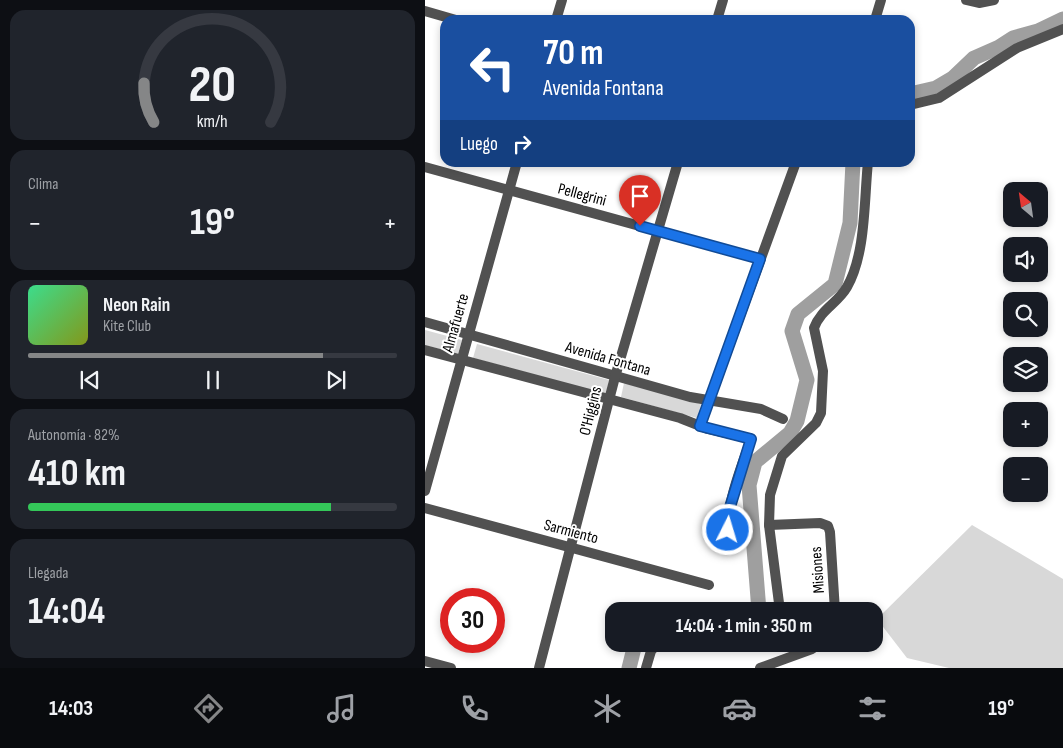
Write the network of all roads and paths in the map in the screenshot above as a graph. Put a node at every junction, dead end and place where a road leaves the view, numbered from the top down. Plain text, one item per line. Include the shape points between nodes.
1 (562, 0) edge
2 (723, 0) edge
3 (881, 0) edge
4 (966, 0) edge
5 (994, 0) edge
6 (425, 10) edge
7 (440, 15) edge
8 (558, 15) edge
9 (718, 15) edge
10 (876, 15) edge
11 (1063, 29) edge
12 (915, 104) edge
13 (425, 167) edge
14 (516, 167) edge
15 (677, 167) edge
16 (794, 167) edge
17 (867, 167) edge
18 (509, 190) junction
19 (659, 231) junction
20 (760, 259) junction
21 (425, 322) edge
22 (469, 334) junction
23 (425, 350) edge
24 (462, 360) junction
25 (615, 377) junction
26 (610, 399) junction
27 (708, 401) junction
28 (783, 419) dead end
29 (700, 426) junction
30 (425, 492) edge
31 (425, 508) edge
32 (769, 525) junction
33 (731, 542) dead end
34 (572, 547) junction
35 (709, 585) dead end
36 (779, 602) edge
37 (834, 602) edge
38 (651, 652) edge
39 (804, 652) edge
40 (425, 661) edge
41 (451, 668) edge
42 (539, 668) edge
43 (646, 668) edge
44 (760, 668) edge

1 - 8 street
2 - 9 street
3 - 10 street
4 - 5 street via 979,3
6 - 7 street
11 - 12 street via 1017,48 939,98
13 - 18 street, Pellegrini
14 - 18 street, Almafuerte
15 - 19 street, O'Higgins
16 - 20 street
17 - 32 street via 854,273 847,288 824,309 814,328 823,371 821,413 816,423 782,456 770,495
18 - 19 street, Pellegrini
18 - 22 street, Almafuerte
19 - 20 street, Pellegrini
19 - 25 street, O'Higgins
20 - 27 street
21 - 22 street, Avenida Fontana
22 - 24 street, Almafuerte
22 - 25 street, Avenida Fontana
23 - 24 street
24 - 26 street
24 - 30 street, Almafuerte
25 - 26 street, O'Higgins
25 - 27 street, Avenida Fontana
26 - 29 street
26 - 34 street, O'Higgins
27 - 28 street, Avenida Fontana via 761,409
27 - 29 street
29 - 33 street via 751,439 730,507 728,530
31 - 34 street, Sarmiento
32 - 36 street
32 - 37 street, Misiones via 820,523 827,526
34 - 35 street, Sarmiento
34 - 42 street, O'Higgins
38 - 43 street
39 - 44 street
40 - 41 street

